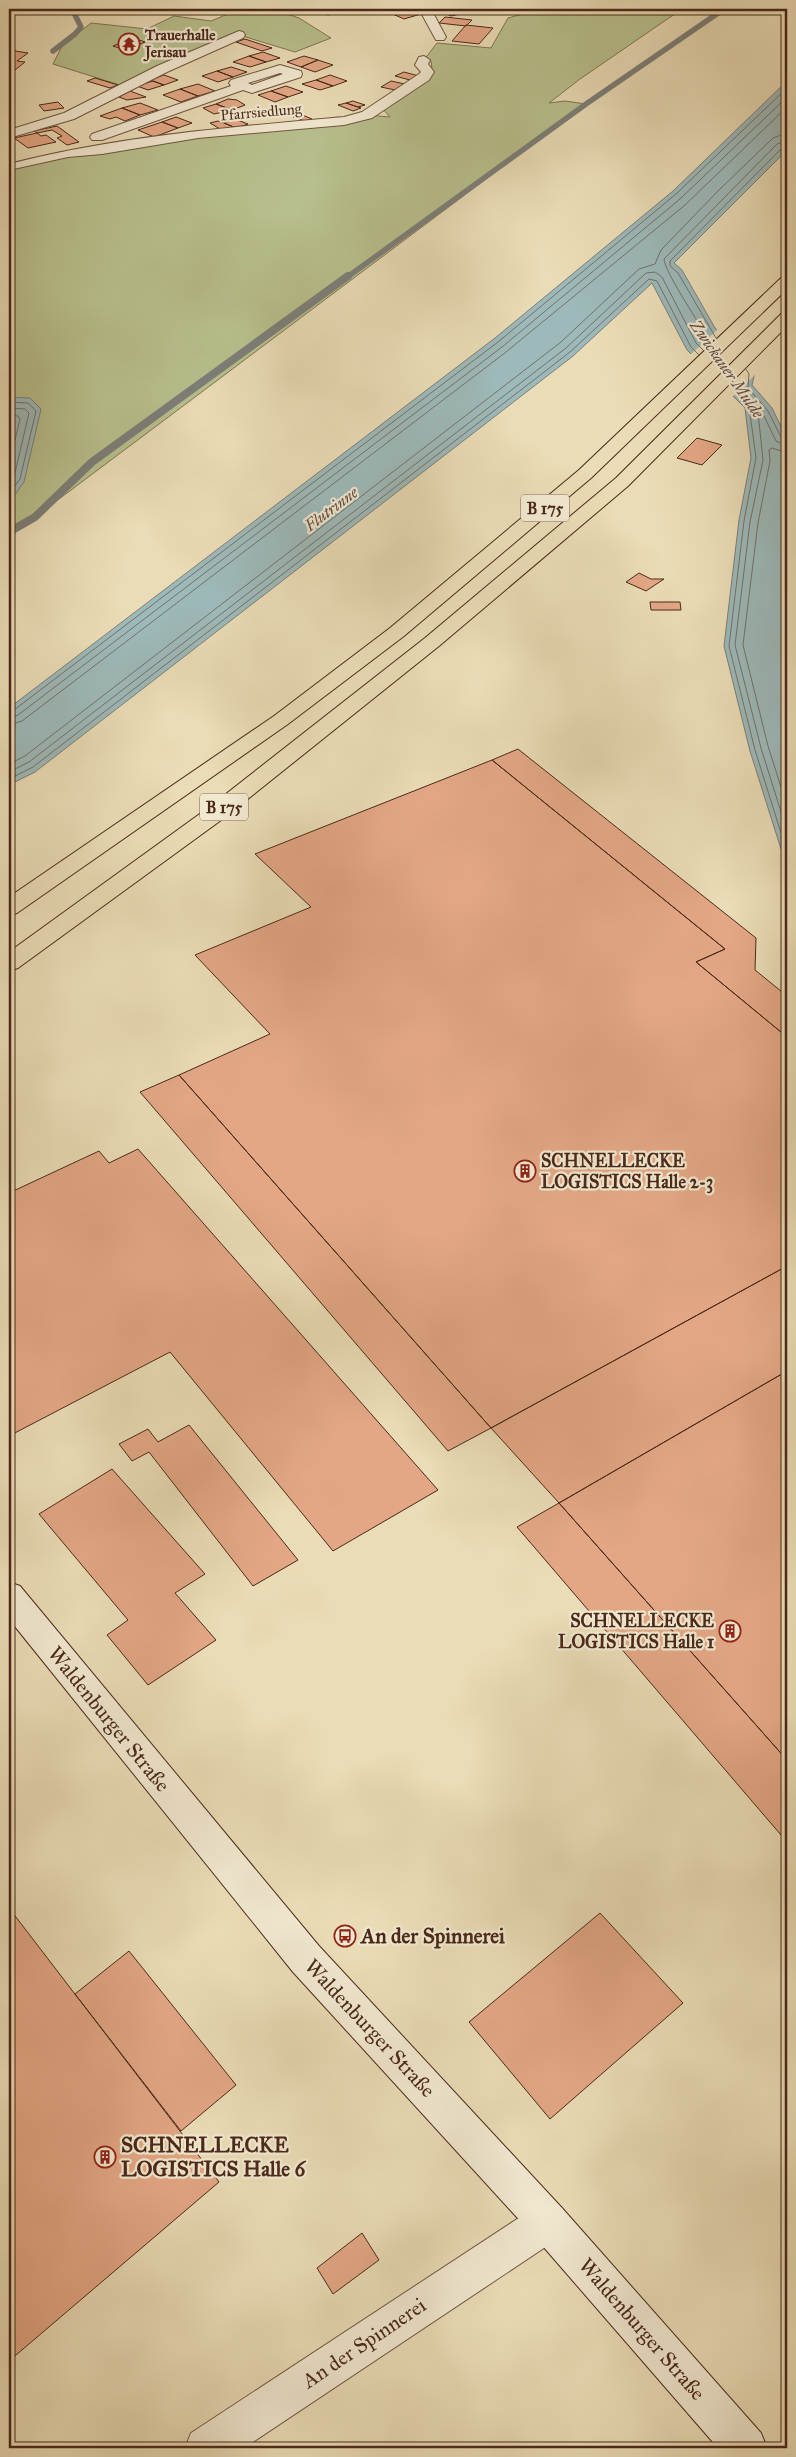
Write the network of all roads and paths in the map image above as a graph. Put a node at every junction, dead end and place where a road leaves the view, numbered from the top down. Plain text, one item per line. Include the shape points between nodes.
1 (425, 9) edge
2 (239, 35) dead end
3 (440, 37) dead end
4 (424, 60) dead end
5 (243, 86) dead end
6 (9, 134) edge
7 (68, 153) junction
8 (10, 166) edge
9 (787, 281) edge
10 (787, 317) edge
11 (9, 908) edge
12 (9, 963) edge
13 (9, 1596) edge
14 (548, 2222) junction
15 (206, 2448) edge
16 (746, 2448) edge

1 - 3 street
2 - 6 street via 69,116
4 - 7 street, Pfarrsiedlung via 421,65 428,72 424,77 367,115 344,121 198,134
5 - 7 street, Pfarrsiedlung via 86,141
7 - 8 street, Pfarrsiedlung
9 - 11 main road, B 175 via 585,474 397,632 281,720
10 - 12 main road, B 175 via 622,482 432,642 216,813
13 - 14 street, Waldenburger Straße via 306,1959
14 - 15 street, An der Spinnerei
14 - 16 street, Waldenburger Straße

